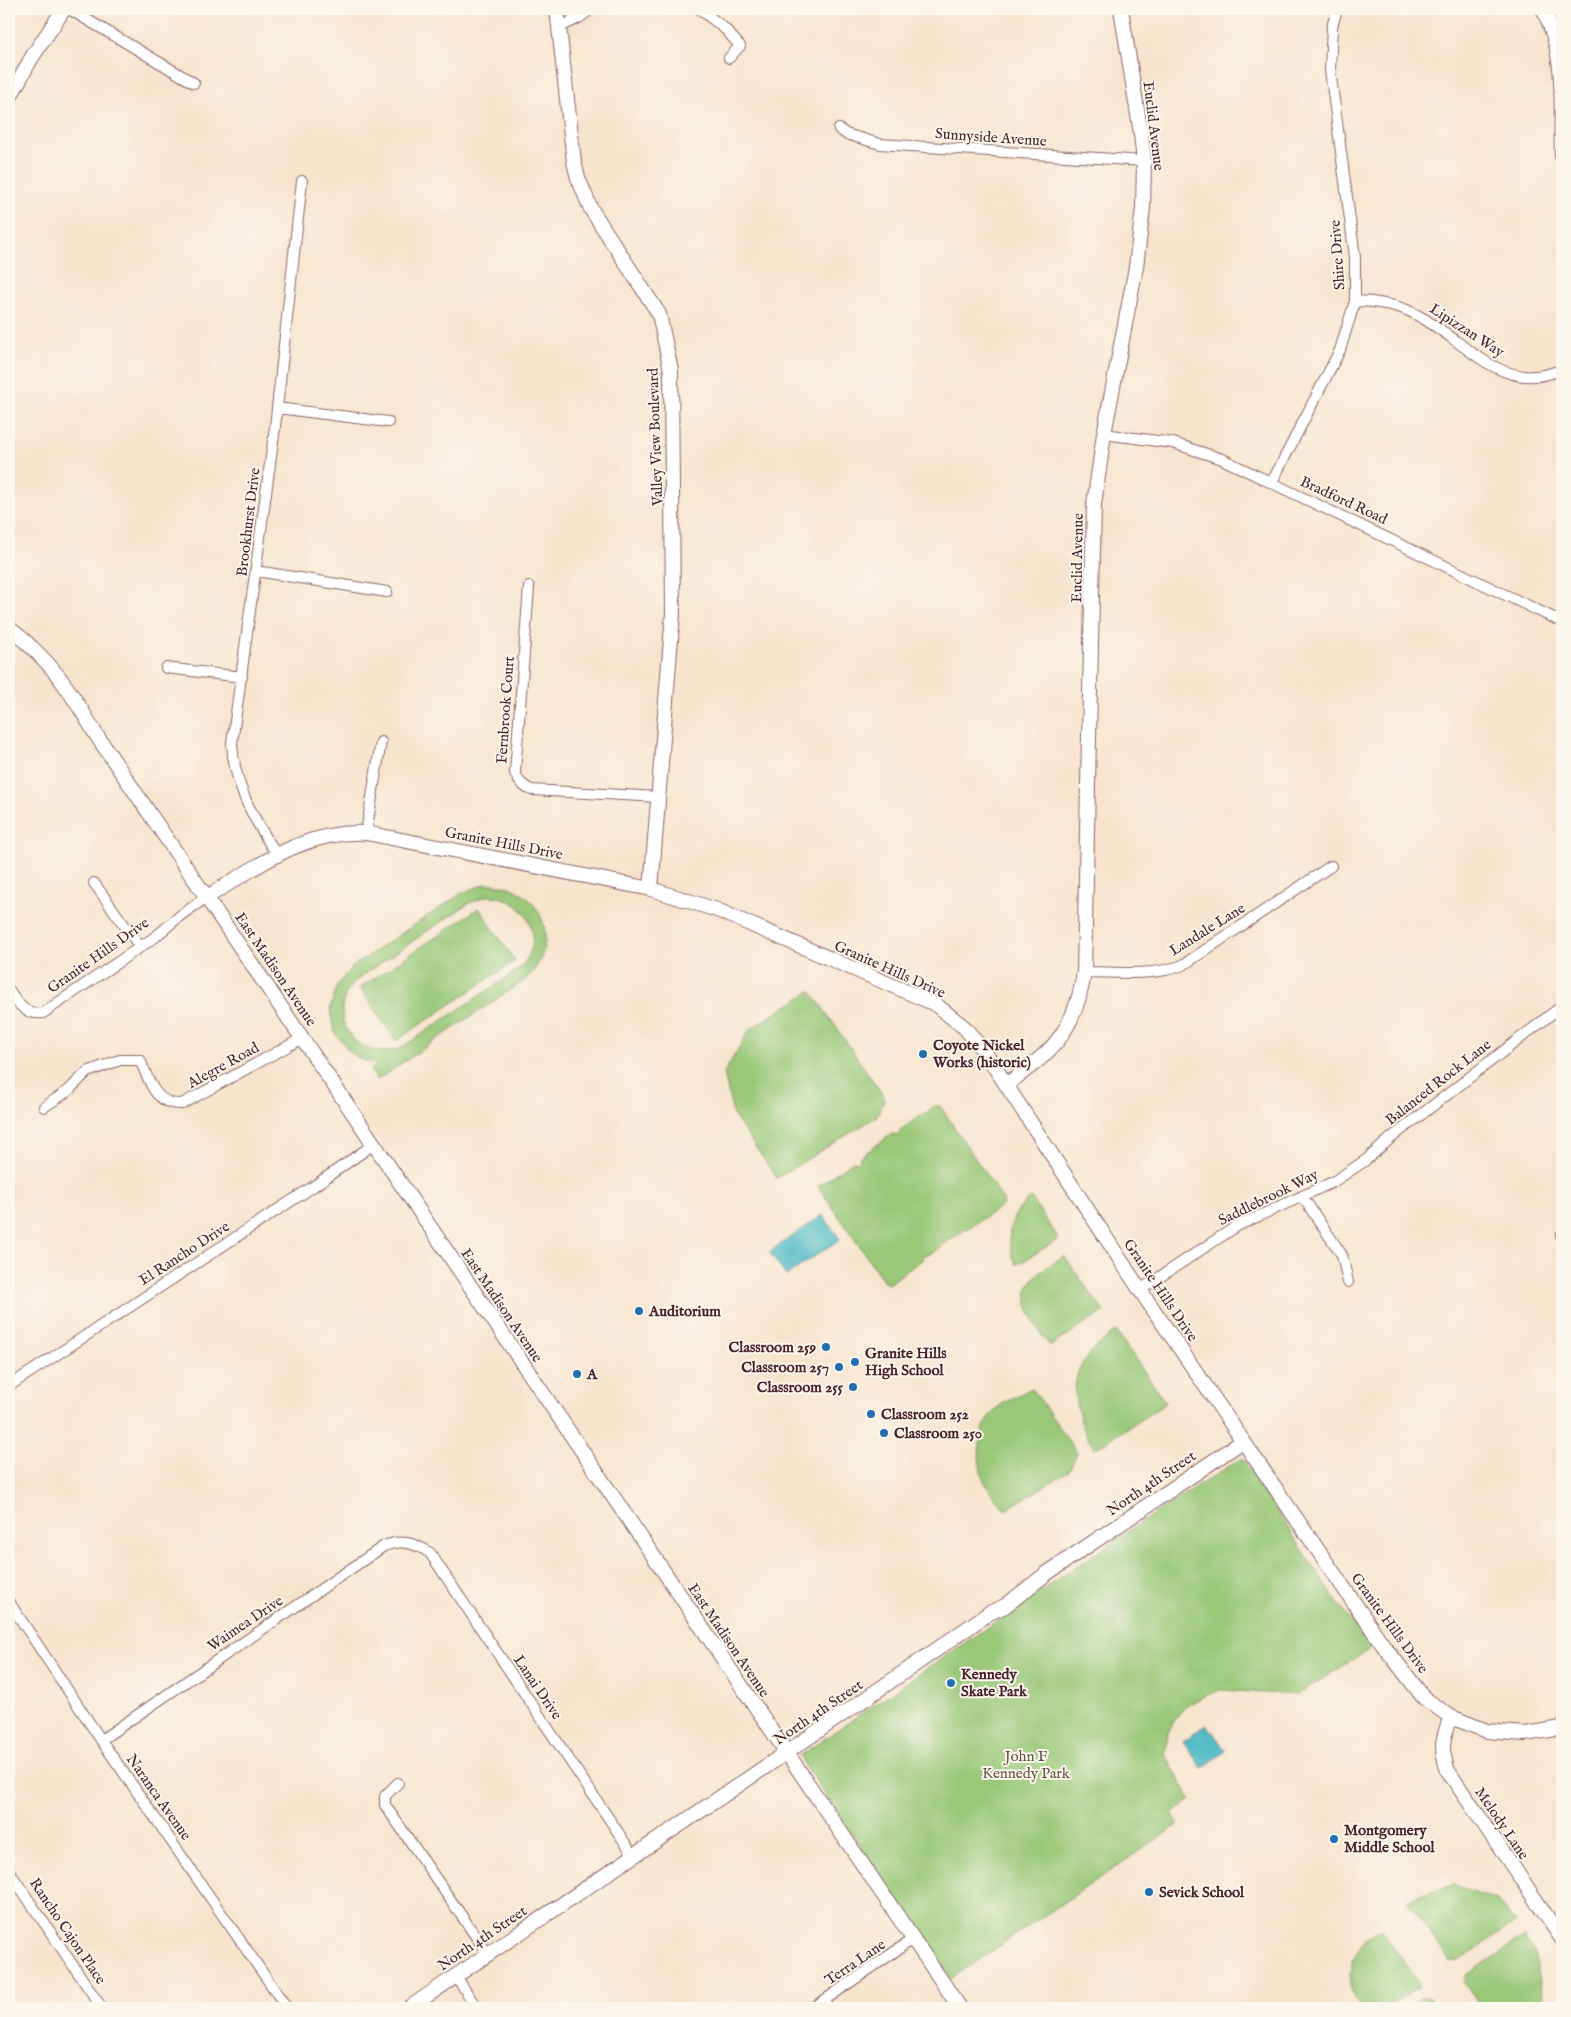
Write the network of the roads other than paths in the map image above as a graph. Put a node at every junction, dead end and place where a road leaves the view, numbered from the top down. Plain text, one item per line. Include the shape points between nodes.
1 (64, 9) edge
2 (69, 9) edge
3 (558, 9) edge
4 (591, 9) edge
5 (700, 9) edge
6 (1121, 9) edge
7 (1337, 9) edge
8 (1543, 9) edge
9 (560, 27) junction
10 (730, 58) dead end
11 (194, 84) dead end
12 (9, 99) edge
13 (839, 129) dead end
14 (1562, 156) edge
15 (1144, 161) junction
16 (302, 181) dead end
17 (1355, 301) junction
18 (1562, 369) edge
19 (277, 408) junction
20 (388, 422) dead end
21 (1104, 434) junction
22 (1272, 482) junction
23 (256, 571) junction
24 (529, 587) dead end
25 (387, 592) dead end
26 (1562, 622) edge
27 (9, 628) edge
28 (166, 668) dead end
29 (242, 677) junction
30 (381, 742) dead end
31 (659, 797) junction
32 (366, 833) junction
33 (277, 855) junction
34 (1331, 866) dead end
35 (94, 883) dead end
36 (651, 889) junction
37 (208, 897) junction
38 (140, 947) junction
39 (1084, 972) junction
40 (9, 990) edge
41 (1562, 1006) edge
42 (303, 1038) junction
43 (1007, 1085) junction
44 (44, 1107) dead end
45 (374, 1144) junction
46 (1333, 1182) joint
47 (1302, 1196) junction
48 (1348, 1282) dead end
49 (1140, 1290) junction
50 (9, 1386) edge
51 (1243, 1441) junction
52 (410, 1542) joint
53 (9, 1602) edge
54 (1451, 1717) junction
55 (1562, 1728) edge
56 (101, 1740) junction
57 (786, 1753) junction
58 (398, 1783) dead end
59 (634, 1856) junction
60 (9, 1871) edge
61 (913, 1939) junction
62 (1562, 1939) edge
63 (488, 1954) junction
64 (455, 1975) junction
65 (102, 2008) edge
66 (287, 2008) edge
67 (409, 2008) edge
68 (477, 2008) edge
69 (813, 2008) edge
70 (960, 2008) edge

1 - 12 street
2 - 11 street
3 - 9 street, Valley View Boulevard
4 - 9 street
5 - 10 street via 740,46
6 - 15 street, Euclid Avenue
7 - 17 street, Shire Drive via 1332,27 1330,70 1355,256
8 - 14 street via 1552,26 1560,58
9 - 31 street, Valley View Boulevard via 578,178 604,232 659,314 670,364 673,613
13 - 15 street, Sunnyside Avenue via 880,144
15 - 21 street, Euclid Avenue via 1143,208 1136,267
16 - 19 street, Brookhurst Drive
17 - 18 street, Lipizzan Way via 1383,304 1415,314 1512,376 1533,378
17 - 22 street, Shire Drive via 1340,350
19 - 20 street
19 - 23 street, Brookhurst Drive
21 - 22 street, Bradford Road via 1173,443 1222,459
21 - 39 street, Euclid Avenue via 1094,513
22 - 26 street, Bradford Road
23 - 25 street
23 - 29 street, Brookhurst Drive
24 - 31 street, Fernbrook Court via 515,772 518,780 532,790
27 - 37 street, East Madison Avenue via 32,646 65,683 97,736
28 - 29 street
29 - 33 street, Brookhurst Drive via 232,743 234,765 244,799
30 - 32 street
31 - 36 street, Valley View Boulevard
32 - 33 street, Granite Hills Drive via 324,835
32 - 36 street, Granite Hills Drive
33 - 37 street, Granite Hills Drive
34 - 39 street, Landale Lane via 1183,965 1155,972
35 - 38 street
36 - 43 street, Granite Hills Drive via 717,910 935,1004 972,1036
37 - 38 street, Granite Hills Drive
37 - 42 street, East Madison Avenue
38 - 40 street, Granite Hills Drive via 43,1013 33,1014 20,1008
39 - 43 street, Euclid Avenue via 1077,1005 1062,1035 1044,1055
41 - 46 street, Balanced Rock Lane via 1366,1160
42 - 44 street, Alegre Road via 182,1104 170,1103 157,1096 140,1060 120,1060 87,1072 68,1091
42 - 45 street, East Madison Avenue
43 - 49 street, Granite Hills Drive
45 - 50 street, El Rancho Drive
45 - 57 street, East Madison Avenue
46 - 47 street, Saddlebrook Way
47 - 48 street via 1342,1255
47 - 49 street, Saddlebrook Way via 1237,1226
49 - 51 street, Granite Hills Drive
51 - 54 street, Granite Hills Drive via 1383,1645 1424,1698
51 - 57 street, North 4th Street
52 - 56 street, Waimea Drive via 384,1546
52 - 59 street, Lanai Drive via 430,1554
53 - 56 street, Naranca Avenue
54 - 55 street, Granite Hills Drive via 1487,1730 1512,1734
54 - 62 street, Melody Lane via 1442,1739 1448,1771
56 - 66 street, Naranca Avenue
57 - 59 street, North 4th Street
57 - 61 street, East Madison Avenue
58 - 63 street via 385,1796 385,1805
59 - 63 street, North 4th Street
60 - 65 street, Rancho Cajon Place
61 - 69 street, Terra Lane
61 - 70 street, East Madison Avenue
63 - 64 street, North 4th Street
64 - 67 street, North 4th Street
64 - 68 street

